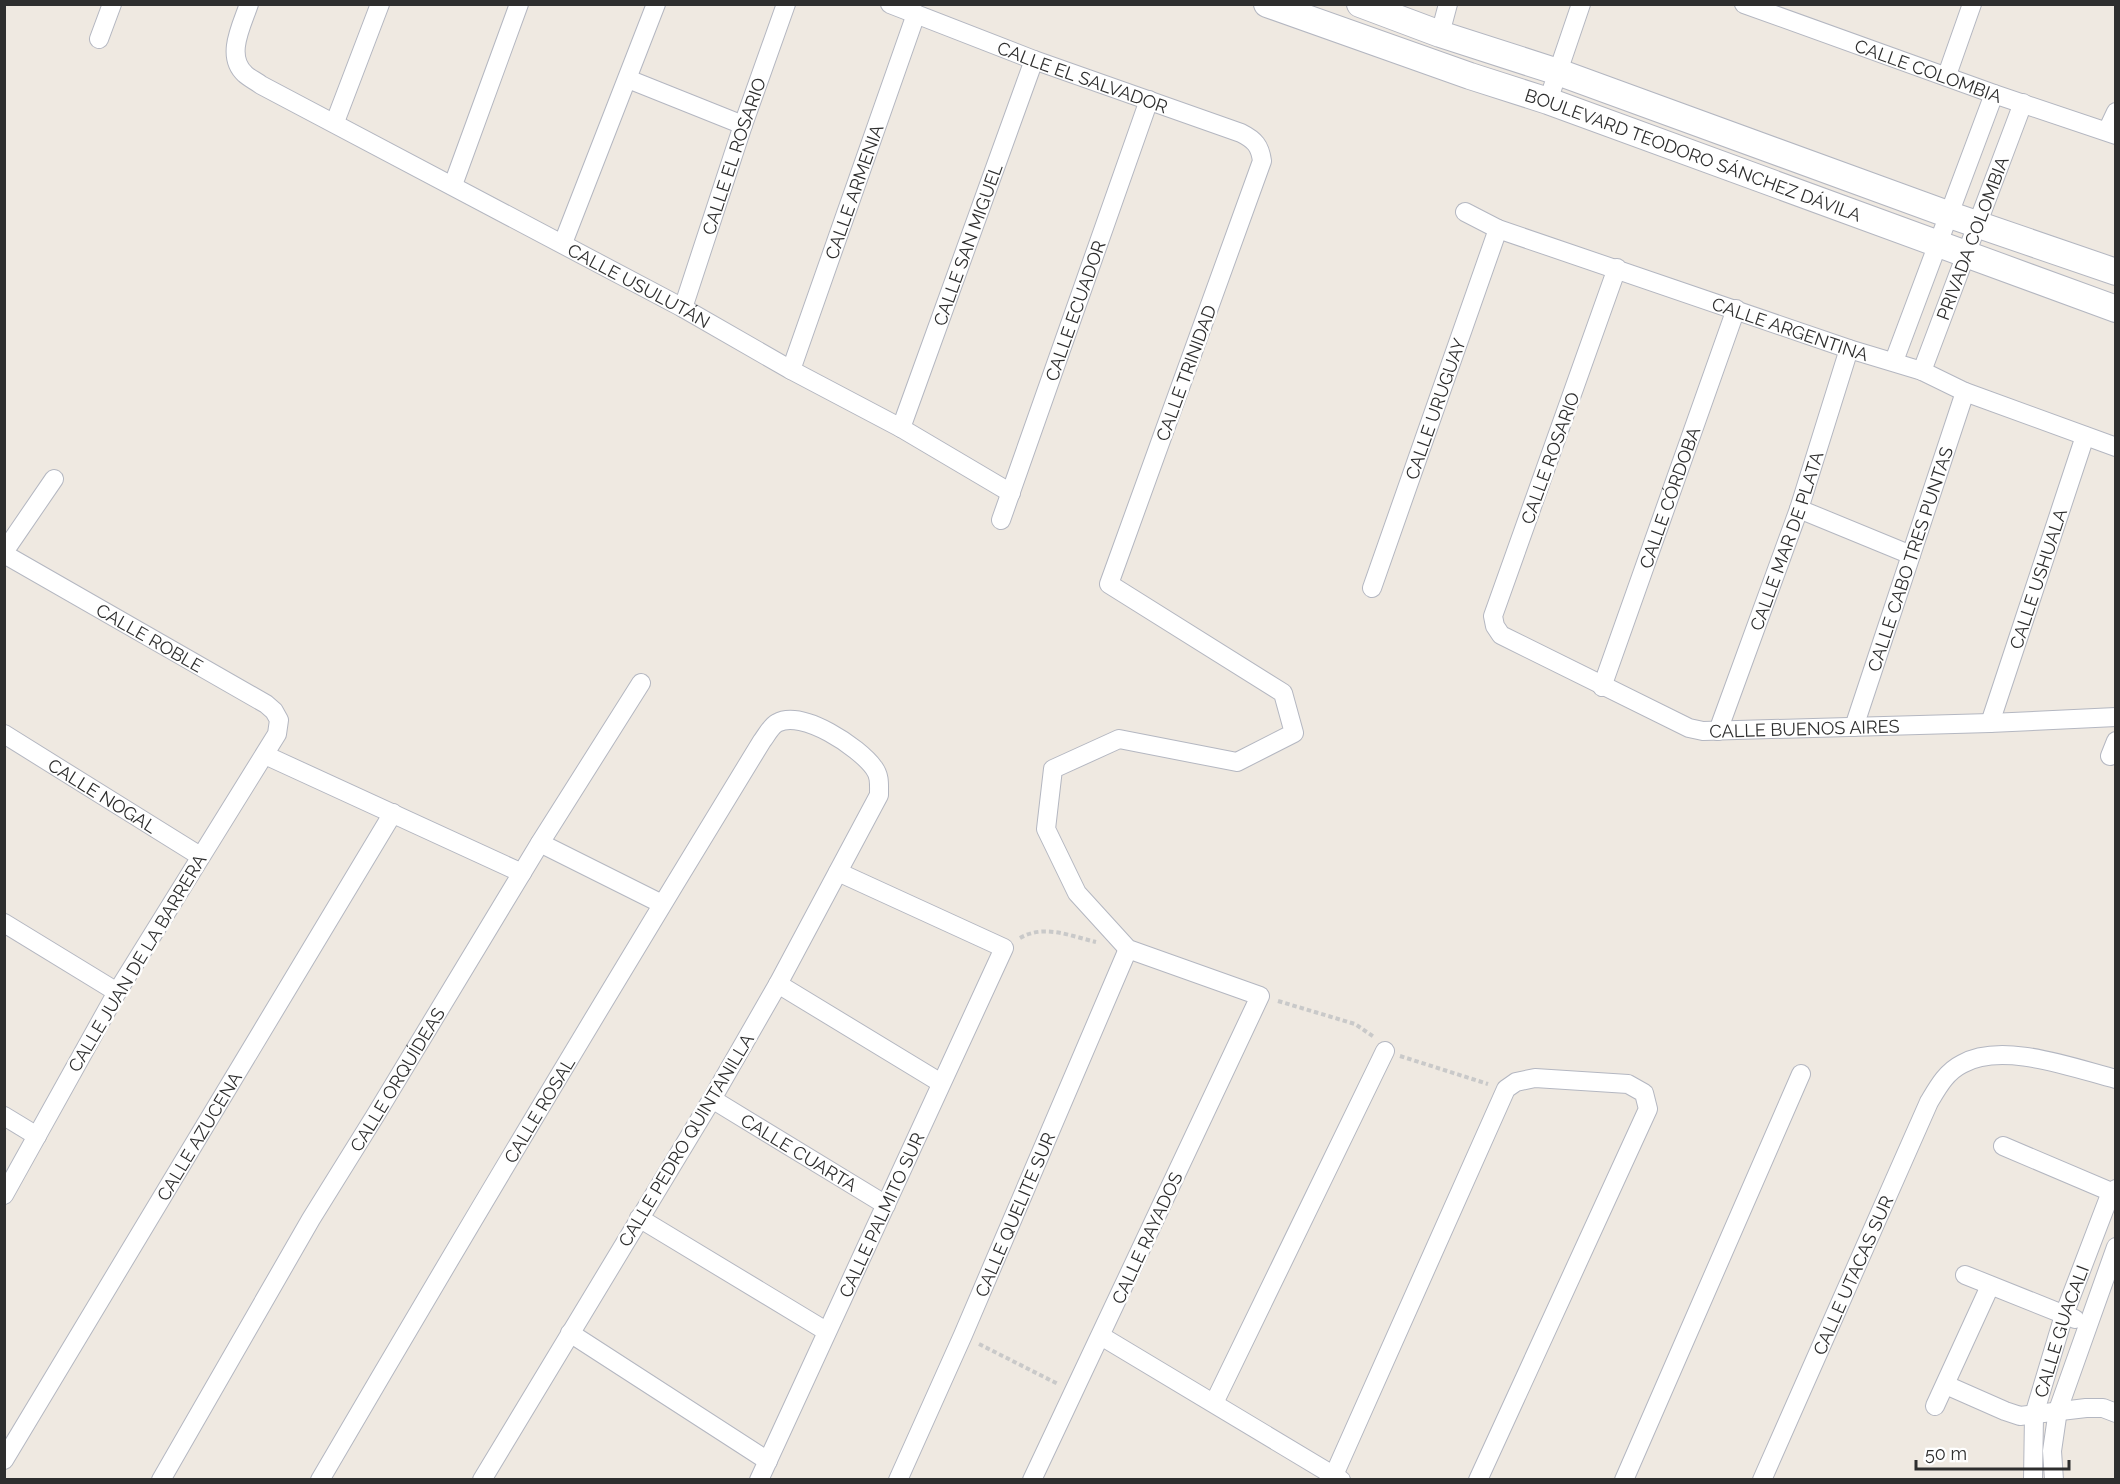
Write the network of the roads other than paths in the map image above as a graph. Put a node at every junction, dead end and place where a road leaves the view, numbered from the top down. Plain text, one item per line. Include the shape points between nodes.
1 (112, 4) edge
2 (249, 4) edge
3 (380, 4) edge
4 (519, 4) edge
5 (656, 4) edge
6 (786, 4) edge
7 (890, 4) edge
8 (1267, 4) edge
9 (1360, 4) edge
10 (1448, 4) edge
11 (1581, 4) edge
12 (1744, 4) edge
13 (1972, 4) edge
14 (916, 14) junction
15 (1440, 34) junction
16 (99, 39) dead end
17 (1034, 60) junction
18 (1558, 72) junction
19 (1947, 75) junction
20 (628, 79) junction
21 (1995, 94) junction
22 (1149, 100) junction
23 (1548, 101) junction
24 (2022, 103) junction
25 (2115, 112) edge
26 (336, 122) junction
27 (743, 125) junction
28 (2111, 133) edge
29 (1262, 161) joint
30 (453, 185) junction
31 (1465, 212) dead end
32 (1950, 215) junction
33 (1978, 224) junction
34 (1498, 230) junction
35 (563, 243) junction
36 (1938, 245) junction
37 (1966, 256) junction
38 (1617, 268) junction
39 (2115, 272) edge
40 (683, 308) junction
41 (1736, 309) junction
42 (2115, 309) edge
43 (1849, 349) junction
44 (1894, 361) junction
45 (791, 370) junction
46 (1922, 371) junction
47 (1965, 392) junction
48 (901, 428) junction
49 (2085, 436) junction
50 (2115, 447) edge
51 (54, 479) dead end
52 (1011, 493) junction
53 (1799, 509) junction
54 (1001, 520) dead end
55 (4, 553) edge
56 (1911, 555) junction
57 (1372, 588) dead end
58 (1511, 642) joint
59 (641, 683) dead end
60 (1602, 687) junction
61 (2115, 717) edge
62 (1990, 723) junction
63 (1854, 726) junction
64 (1718, 731) junction
65 (4, 734) edge
66 (277, 734) joint
67 (265, 754) junction
68 (879, 795) joint
69 (393, 813) junction
70 (540, 843) junction
71 (200, 856) junction
72 (838, 872) junction
73 (522, 873) junction
74 (662, 904) junction
75 (4, 923) edge
76 (1128, 949) junction
77 (778, 984) junction
78 (117, 992) junction
79 (1385, 1052) dead end
80 (1801, 1074) dead end
81 (2115, 1079) edge
82 (941, 1083) junction
83 (712, 1099) junction
84 (4, 1116) edge
85 (37, 1136) junction
86 (2003, 1146) dead end
87 (2114, 1192) edge
88 (4, 1195) edge
89 (886, 1205) junction
90 (639, 1218) junction
91 (2115, 1247) edge
92 (1965, 1275) dead end
93 (1990, 1286) junction
94 (2064, 1315) junction
95 (2088, 1323) junction
96 (826, 1331) junction
97 (570, 1333) junction
98 (1101, 1336) junction
99 (1946, 1385) junction
100 (1214, 1403) junction
101 (1935, 1406) dead end
102 (2058, 1410) junction
103 (2115, 1413) edge
104 (2034, 1415) junction
105 (4, 1461) edge
106 (768, 1461) junction
107 (1338, 1477) edge
108 (161, 1479) edge
109 (320, 1479) edge
110 (482, 1479) edge
111 (759, 1479) edge
112 (898, 1479) edge
113 (1032, 1479) edge
114 (1478, 1479) edge
115 (1624, 1479) edge
116 (1762, 1479) edge
117 (2034, 1479) edge
118 (2054, 1479) edge

1 - 16 street
2 - 26 street, CALLE USULUTÁN via 237,42 238,65 261,85
3 - 26 street
4 - 30 street
5 - 20 street
6 - 27 street, CALLE EL ROSARIO
7 - 14 street, CALLE EL SALVADOR
8 - 23 street, BOULEVARD TEODORO SÁNCHEZ DÁVILA
9 - 15 street, BOULEVARD TEODORO SÁNCHEZ DÁVILA
10 - 15 street
11 - 18 street
12 - 19 street, CALLE COLOMBIA
13 - 19 street
14 - 17 street, CALLE EL SALVADOR
14 - 45 street, CALLE ARMENIA
15 - 18 street, BOULEVARD TEODORO SÁNCHEZ DÁVILA
17 - 22 street, CALLE EL SALVADOR
17 - 48 street, CALLE SAN MIGUEL
18 - 23 street
18 - 32 street, BOULEVARD TEODORO SÁNCHEZ DÁVILA
19 - 21 street, CALLE COLOMBIA
20 - 27 street
20 - 35 street
21 - 24 street, CALLE COLOMBIA
21 - 32 street, PRIVADA COLOMBIA
22 - 29 street, CALLE EL SALVADOR via 1251,139 1260,147
22 - 52 street, CALLE ECUADOR
23 - 36 street, BOULEVARD TEODORO SÁNCHEZ DÁVILA
24 - 28 street, CALLE COLOMBIA
24 - 33 street, PRIVADA COLOMBIA
25 - 28 street
26 - 30 street, CALLE USULUTÁN
27 - 40 street, CALLE EL ROSARIO
29 - 76 street, CALLE TRINIDAD via 1109,585 1284,693 1294,733 1237,762 1119,739 1053,769 1046,830 1077,893
30 - 35 street, CALLE USULUTÁN
31 - 34 street, CALLE ARGENTINA
32 - 33 street, BOULEVARD TEODORO SÁNCHEZ DÁVILA
32 - 36 street, PRIVADA COLOMBIA
33 - 37 street, PRIVADA COLOMBIA
33 - 39 street, BOULEVARD TEODORO SÁNCHEZ DÁVILA
34 - 38 street, CALLE ARGENTINA
34 - 57 street, CALLE URUGUAY
35 - 40 street, CALLE USULUTÁN
36 - 37 street, BOULEVARD TEODORO SÁNCHEZ DÁVILA
36 - 44 street, PRIVADA COLOMBIA
37 - 42 street, BOULEVARD TEODORO SÁNCHEZ DÁVILA
37 - 46 street, PRIVADA COLOMBIA
38 - 41 street, CALLE ARGENTINA
38 - 58 street, CALLE ROSARIO via 1493,616 1501,635
40 - 45 street, CALLE USULUTÁN
41 - 43 street, CALLE ARGENTINA
41 - 60 street, CALLE CÓRDOBA
43 - 44 street, CALLE ARGENTINA
43 - 53 street, CALLE MAR DE PLATA
44 - 46 street, CALLE ARGENTINA
45 - 48 street, CALLE USULUTÁN
46 - 47 street, CALLE ARGENTINA
47 - 49 street, CALLE ARGENTINA
47 - 56 street, CALLE CABO TRES PUNTAS
48 - 52 street, CALLE USULUTÁN
49 - 50 street, CALLE ARGENTINA
49 - 62 street, CALLE USHUALA
51 - 55 street
52 - 54 street, CALLE ECUADOR
53 - 56 street
53 - 64 street, CALLE MAR DE PLATA
55 - 66 street, CALLE ROBLE via 266,704 279,720
56 - 63 street, CALLE CABO TRES PUNTAS
58 - 60 street, CALLE BUENOS AIRES
59 - 70 street, CALLE ORQUÍDEAS
60 - 64 street, CALLE BUENOS AIRES via 1689,728
61 - 62 street, CALLE BUENOS AIRES
62 - 63 street, CALLE BUENOS AIRES
63 - 64 street, CALLE BUENOS AIRES
65 - 71 street, CALLE NOGAL
66 - 67 street, CALLE JUAN DE LA BARRERA
67 - 69 street
67 - 71 street, CALLE JUAN DE LA BARRERA
68 - 72 street, CALLE PEDRO QUINTANILLA
68 - 74 street, CALLE ROSAL via 874,768 859,752 804,721 789,719 775,724
69 - 73 street
69 - 105 street, CALLE AZUCENA
70 - 73 street, CALLE ORQUÍDEAS
70 - 74 street
71 - 78 street, CALLE JUAN DE LA BARRERA
72 - 77 street, CALLE PEDRO QUINTANILLA
72 - 82 street, CALLE PALMITO SUR via 1004,948
73 - 108 street, CALLE ORQUÍDEAS via 311,1219
74 - 109 street, CALLE ROSAL
75 - 78 street
76 - 98 street, CALLE RAYADOS via 1260,996
76 - 112 street, CALLE QUELITE SUR
77 - 82 street
77 - 83 street, CALLE PEDRO QUINTANILLA
78 - 85 street, CALLE JUAN DE LA BARRERA
79 - 100 street
80 - 115 street
81 - 116 street, CALLE UTACAS SUR via 2041,1060 1987,1055 1963,1063 1948,1074 1929,1102
82 - 89 street, CALLE PALMITO SUR
83 - 89 street, CALLE CUARTA
83 - 90 street, CALLE PEDRO QUINTANILLA
84 - 85 street
85 - 88 street, CALLE JUAN DE LA BARRERA
86 - 87 street
87 - 94 street, CALLE GUACALI
89 - 96 street, CALLE PALMITO SUR
90 - 96 street
90 - 97 street, CALLE PEDRO QUINTANILLA
91 - 95 street, CALLE GUACALI
92 - 93 street
93 - 94 street
93 - 99 street
94 - 95 street
94 - 104 street, CALLE GUACALI
95 - 102 street, CALLE GUACALI
96 - 106 street, CALLE PALMITO SUR
97 - 106 street
97 - 110 street, CALLE PEDRO QUINTANILLA
98 - 100 street
98 - 113 street, CALLE RAYADOS
99 - 101 street
99 - 104 street via 2020,1416
100 - 107 street
102 - 103 street via 2103,1408
102 - 104 street
102 - 118 street, CALLE GUACALI via 2052,1451
104 - 117 street, CALLE GUACALI
106 - 111 street, CALLE PALMITO SUR
107 - 114 street via 1506,1089 1535,1078 1628,1084 1644,1093 1648,1109

